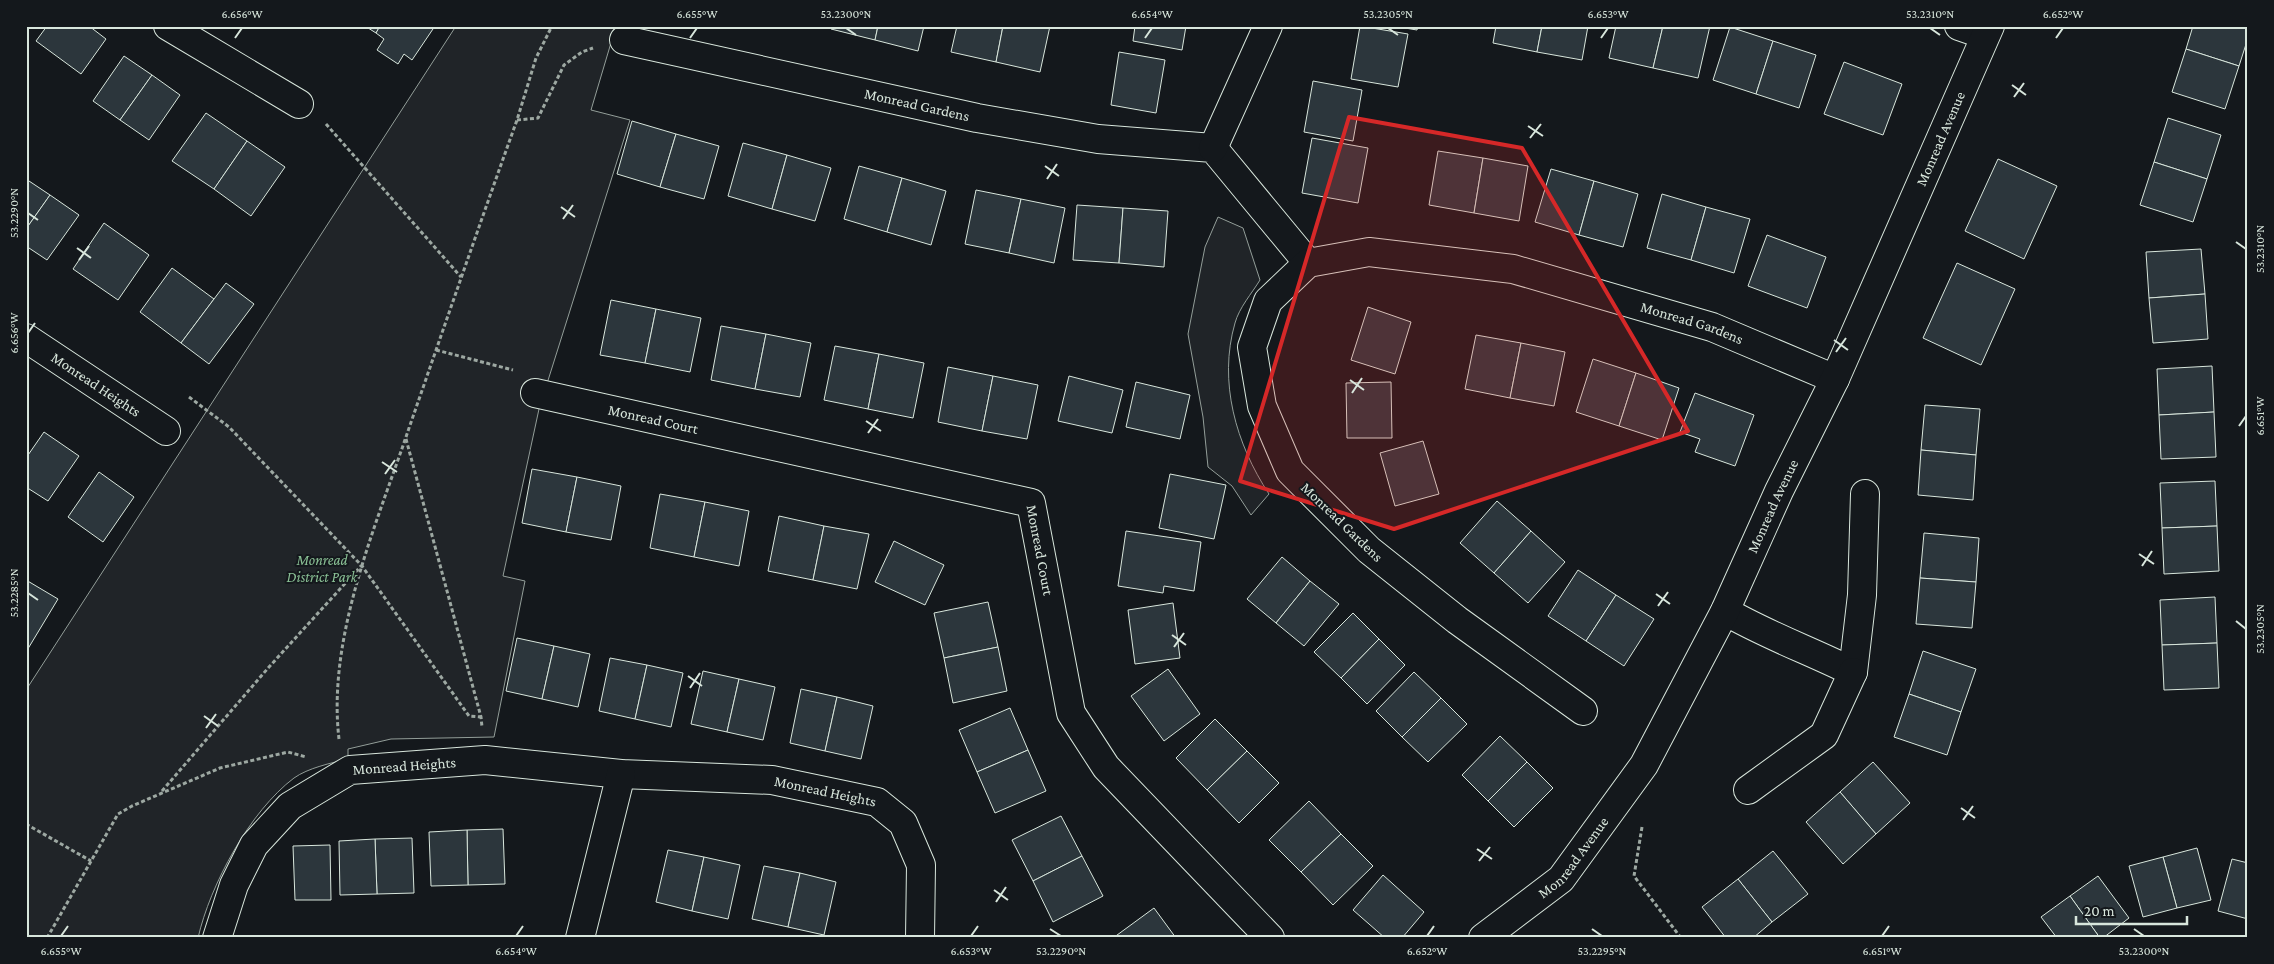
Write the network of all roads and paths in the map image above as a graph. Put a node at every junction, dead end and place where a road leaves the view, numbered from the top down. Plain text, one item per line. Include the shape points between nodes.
1 (168, 26) edge
2 (552, 26) edge
3 (1268, 26) edge
4 (1959, 26) edge
5 (1988, 31) edge
6 (624, 40) joint
7 (299, 104) joint
8 (517, 120) junction
9 (1213, 148) junction
10 (1308, 262) junction
11 (461, 277) junction
12 (26, 338) edge
13 (436, 350) junction
14 (1835, 378) junction
15 (535, 393) joint
16 (189, 398) dead end
17 (166, 431) dead end
18 (406, 438) junction
19 (1865, 494) dead end
20 (362, 566) junction
21 (1725, 611) junction
22 (1853, 672) junction
23 (1583, 711) dead end
24 (481, 717) junction
25 (485, 760) junction
26 (350, 770) junction
27 (621, 774) junction
28 (1748, 790) dead end
29 (160, 794) junction
30 (26, 824) edge
31 (1643, 824) dead end
32 (90, 861) junction
33 (47, 938) edge
34 (216, 938) edge
35 (580, 938) edge
36 (920, 938) edge
37 (1270, 938) edge
38 (1483, 938) edge
39 (1681, 938) edge

1 - 7 street
2 - 8 path via 536,58
3 - 9 street
4 - 5 street
5 - 14 street, Monread Avenue
6 - 8 path via 582,52 564,65 538,118
6 - 9 street, Monread Gardens via 977,118 1098,138
7 - 11 path via 315,111
8 - 11 path
9 - 10 street
10 - 14 street, Monread Gardens via 1369,252 1513,269 1712,328
10 - 23 street, Monread Gardens via 1268,301 1252,347 1262,406 1290,471 1369,550 1457,620
11 - 13 path
12 - 17 street, Monread Heights
13 - 15 path via 530,374
13 - 18 path
14 - 21 street, Monread Avenue
15 - 37 street, Monread Court via 1032,503 1071,713 1106,767
16 - 20 path via 230,427
18 - 20 path
18 - 24 path
19 - 22 street via 1862,594
20 - 24 path via 470,716
20 - 26 path via 338,676 339,738
20 - 29 path via 269,667
21 - 22 street
21 - 38 street, Monread Avenue via 1644,764 1561,879
22 - 28 street via 1824,735
24 - 25 path
25 - 26 street, Monread Heights
25 - 27 street, Monread Heights
26 - 29 path via 288,752 220,768
26 - 34 street, Monread Heights via 290,806 254,845 234,885
27 - 35 street
27 - 36 street, Monread Heights via 772,780 877,802 903,823 921,865
29 - 32 path via 118,814
30 - 32 path
31 - 39 path via 1634,876
32 - 33 path

